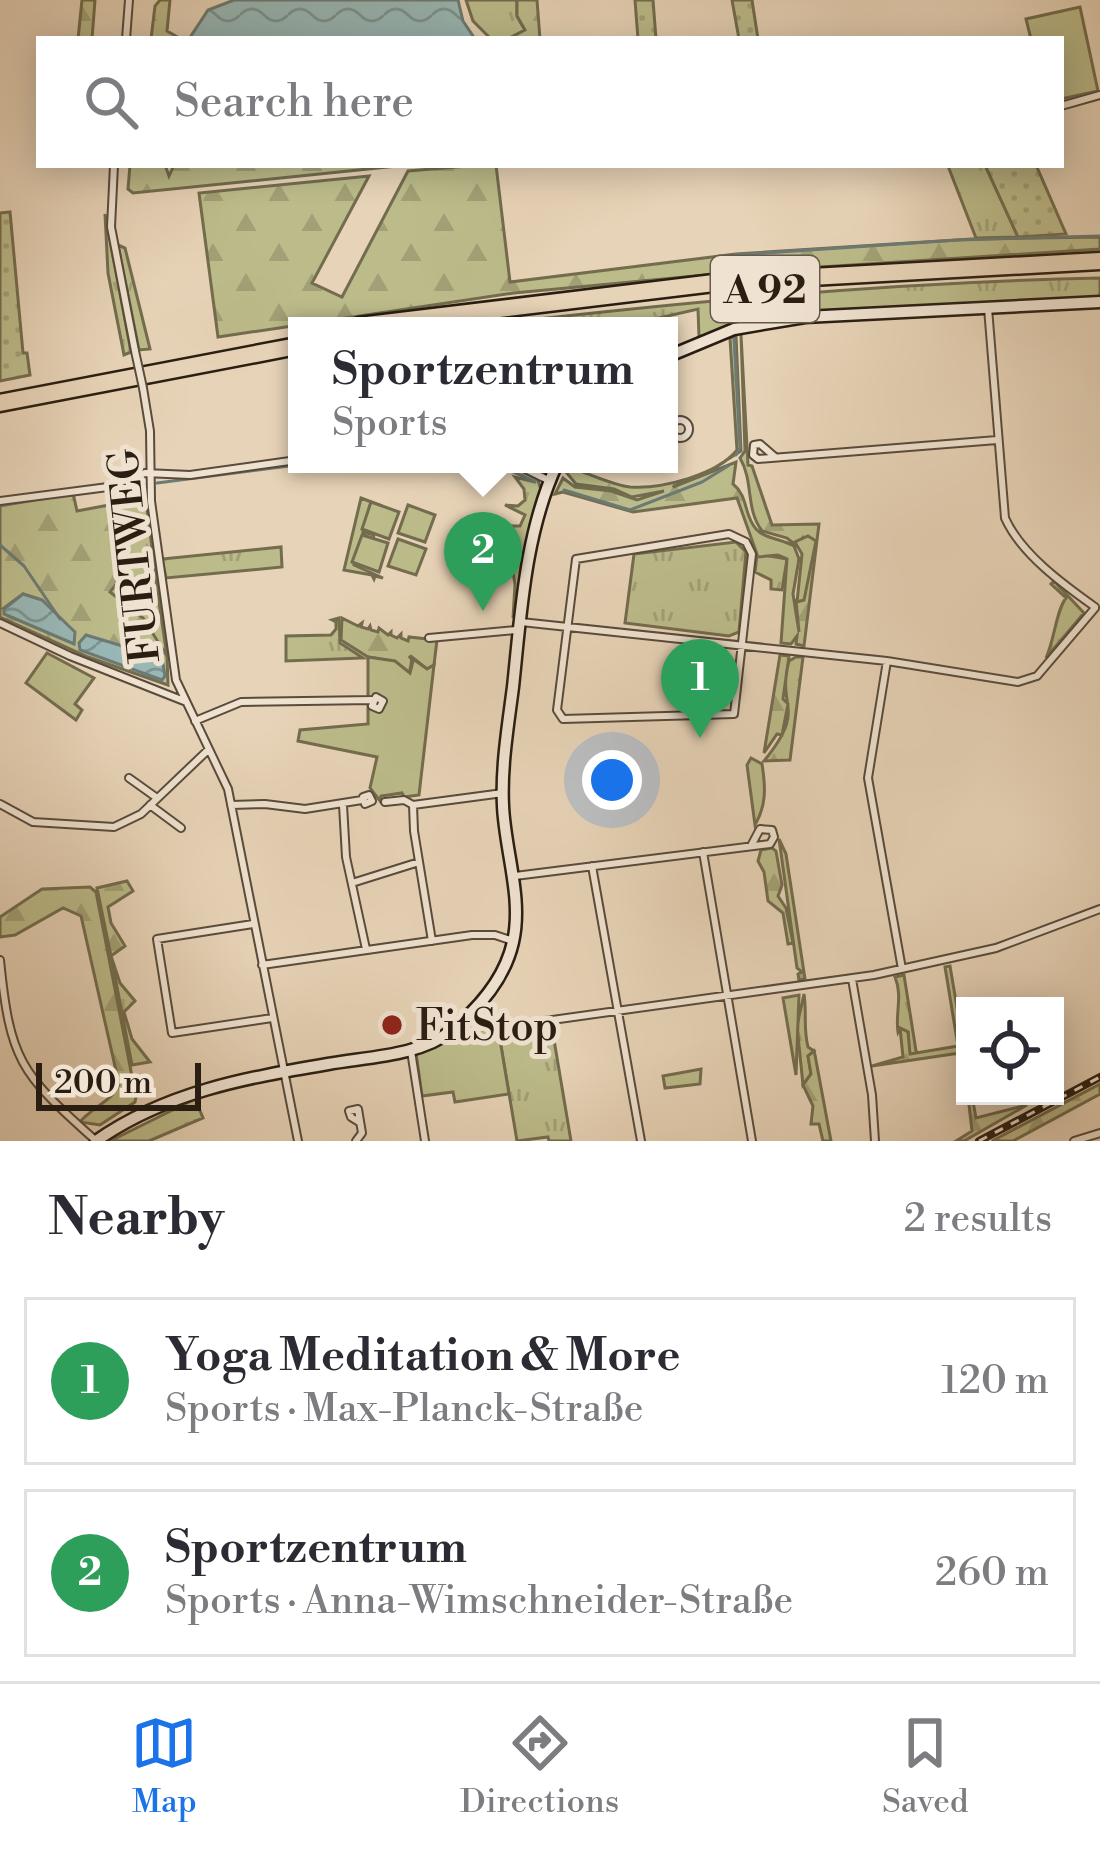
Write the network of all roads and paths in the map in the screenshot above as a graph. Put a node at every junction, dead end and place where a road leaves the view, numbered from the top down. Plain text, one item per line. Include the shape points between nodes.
1 (129, 0) edge
2 (126, 36) edge
3 (1100, 95) edge
4 (1064, 105) edge
5 (114, 168) edge
6 (1100, 261) edge
7 (1100, 272) edge
8 (1100, 302) edge
9 (988, 308) junction
10 (424, 317) edge
11 (506, 317) edge
12 (288, 338) edge
13 (288, 348) edge
14 (678, 352) edge
15 (0, 393) edge
16 (0, 403) edge
17 (997, 440) junction
18 (775, 457) dead end
19 (288, 461) edge
20 (151, 473) junction
21 (533, 473) edge
22 (556, 473) edge
23 (551, 482) junction
24 (0, 502) edge
25 (1098, 607) edge
26 (0, 623) edge
27 (520, 626) junction
28 (566, 626) junction
29 (429, 638) dead end
30 (743, 644) junction
31 (887, 661) junction
32 (176, 680) junction
33 (166, 693) junction
34 (372, 700) dead end
35 (185, 702) junction
36 (196, 721) junction
37 (209, 750) junction
38 (129, 778) dead end
39 (503, 793) junction
40 (362, 800) dead end
41 (153, 802) junction
42 (385, 802) dead end
43 (0, 805) edge
44 (413, 805) junction
45 (232, 806) junction
46 (344, 806) junction
47 (181, 828) dead end
48 (752, 844) dead end
49 (703, 852) junction
50 (419, 862) junction
51 (592, 866) junction
52 (512, 876) junction
53 (352, 883) junction
54 (1100, 909) edge
55 (253, 924) junction
56 (432, 941) junction
57 (513, 941) junction
58 (367, 951) junction
59 (0, 960) edge
60 (261, 965) junction
61 (902, 969) junction
62 (852, 979) junction
63 (728, 998) junction
64 (619, 1012) junction
65 (469, 1014) junction
66 (272, 1018) junction
67 (410, 1048) junction
68 (283, 1072) junction
69 (359, 1122) dead end
70 (1100, 1132) edge
71 (99, 1140) edge
72 (298, 1141) edge
73 (356, 1141) edge
74 (425, 1141) edge
75 (641, 1141) edge
76 (752, 1141) edge
77 (875, 1141) edge
78 (1074, 1141) edge

1 - 2 street
3 - 4 street
5 - 20 street, FURTWEG, bridge via 111,226
6 - 10 highway, A 92 via 722,282
7 - 11 highway, A 92 via 706,293
8 - 9 main road
9 - 14 main road via 776,320
9 - 17 street
12 - 15 highway
13 - 16 highway
17 - 18 street
17 - 25 street via 1012,534
19 - 20 street
20 - 24 street
20 - 32 street, FURTWEG
21 - 23 street
22 - 23 main road
23 - 27 main road via 533,534
25 - 31 street via 1027,681
26 - 33 street
27 - 28 street
27 - 29 street
27 - 39 main road
28 - 30 street
28 - 30 street via 557,710 563,719 730,716
28 - 30 street via 576,559 729,534 752,554
30 - 31 street
31 - 61 street via 868,778
32 - 33 street
32 - 35 street, FURTWEG
33 - 35 street
34 - 36 street via 241,702
35 - 36 street, FURTWEG
36 - 37 street, FURTWEG
37 - 41 street
37 - 45 street, FURTWEG
38 - 41 street
39 - 44 street
39 - 52 main road
40 - 46 street
41 - 43 street via 110,827 33,822
41 - 47 street
42 - 44 street
44 - 50 street
45 - 46 street
45 - 55 street, FURTWEG
46 - 53 street
48 - 49 street
49 - 51 street
49 - 63 street
50 - 53 street
50 - 56 street
51 - 52 street
51 - 64 street
52 - 57 main road
53 - 58 street
54 - 61 street via 996,948
55 - 60 street, FURTWEG
55 - 66 street via 157,939 172,1033
56 - 57 street via 482,934
56 - 58 street
57 - 65 main road via 498,978
58 - 60 street
59 - 71 street via 18,1056 43,1093
60 - 66 street, FURTWEG
61 - 62 street
62 - 63 street
62 - 77 street
63 - 64 street
63 - 76 street
64 - 65 street via 493,1025
64 - 75 street
65 - 67 main road via 450,1032
66 - 68 street, FURTWEG
67 - 68 main road
67 - 74 street
68 - 71 main road via 174,1099
68 - 72 street, FURTWEG
69 - 73 street
70 - 78 street

